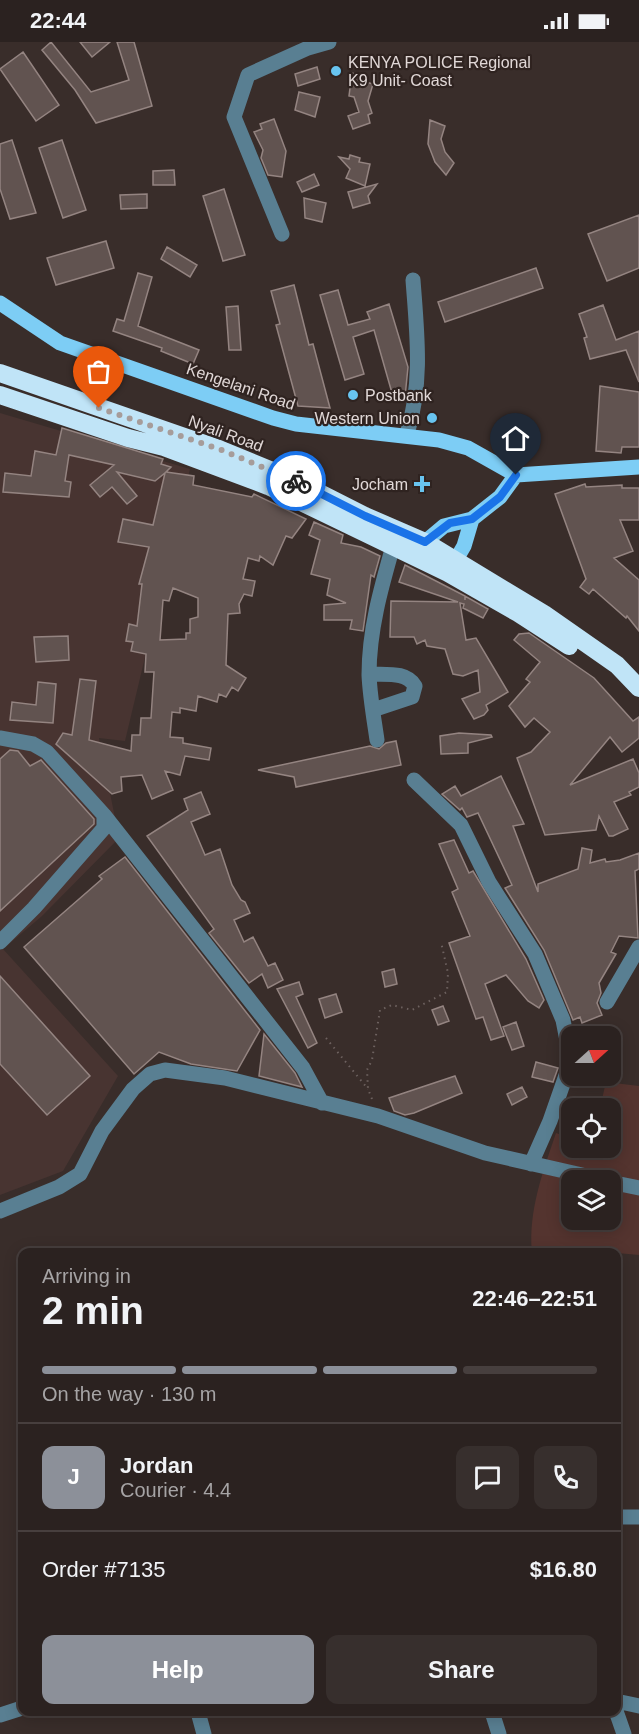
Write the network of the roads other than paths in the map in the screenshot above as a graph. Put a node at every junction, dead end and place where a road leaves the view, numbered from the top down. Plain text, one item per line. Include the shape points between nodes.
1 (329, 42) edge
2 (307, 45) edge
3 (282, 234) dead end
4 (413, 280) dead end
5 (0, 303) edge
6 (0, 373) edge
7 (0, 395) edge
8 (407, 434) junction
9 (639, 467) edge
10 (516, 475) junction
11 (472, 519) junction
12 (393, 546) junction
13 (421, 549) junction
14 (453, 566) junction
15 (369, 675) junction
16 (639, 690) edge
17 (373, 710) junction
18 (0, 738) edge
19 (377, 740) dead end
20 (414, 780) dead end
21 (104, 815) junction
22 (0, 942) edge
23 (639, 947) edge
24 (607, 1002) dead end
25 (322, 1104) junction
26 (531, 1164) junction
27 (561, 1171) edge
28 (621, 1184) edge
29 (639, 1188) edge
30 (0, 1211) edge
31 (621, 1517) edge
32 (639, 1517) edge
33 (621, 1702) edge
34 (639, 1707) edge
35 (18, 1709) edge
36 (0, 1715) edge
37 (199, 1716) edge
38 (493, 1716) edge
39 (618, 1716) edge
40 (204, 1734) edge
41 (499, 1734) edge
42 (624, 1734) edge

1 - 2 street
2 - 3 street via 248,75 234,117
4 - 8 street via 418,394
5 - 8 main road, Kengelani Road via 60,343 273,418
6 - 13 highway, Nyali Road via 219,449
7 - 12 highway, Nyali Road via 164,447 268,486
8 - 10 main road, Kengelani Road via 468,448
9 - 10 main road
10 - 11 main road via 500,497
11 - 13 main road via 450,523
11 - 14 main road via 470,532
12 - 13 highway, Nyali Road
12 - 15 street via 376,605
13 - 14 highway, Nyali Road
14 - 16 highway, Nyali Road via 518,613
15 - 17 street
15 - 17 street via 405,676 415,687 412,697
17 - 19 street
18 - 21 street via 33,744 47,752
20 - 26 street via 461,825 489,882 535,954 563,1020 571,1061
21 - 22 street via 104,828
21 - 25 street via 303,1068
23 - 24 street
25 - 26 street via 378,1116 485,1153
25 - 30 street via 213,1076 165,1070 150,1074 133,1089 102,1131 80,1174
26 - 27 street
28 - 29 street
31 - 32 street
33 - 34 street
35 - 36 street
37 - 40 street
38 - 41 street
39 - 42 street

